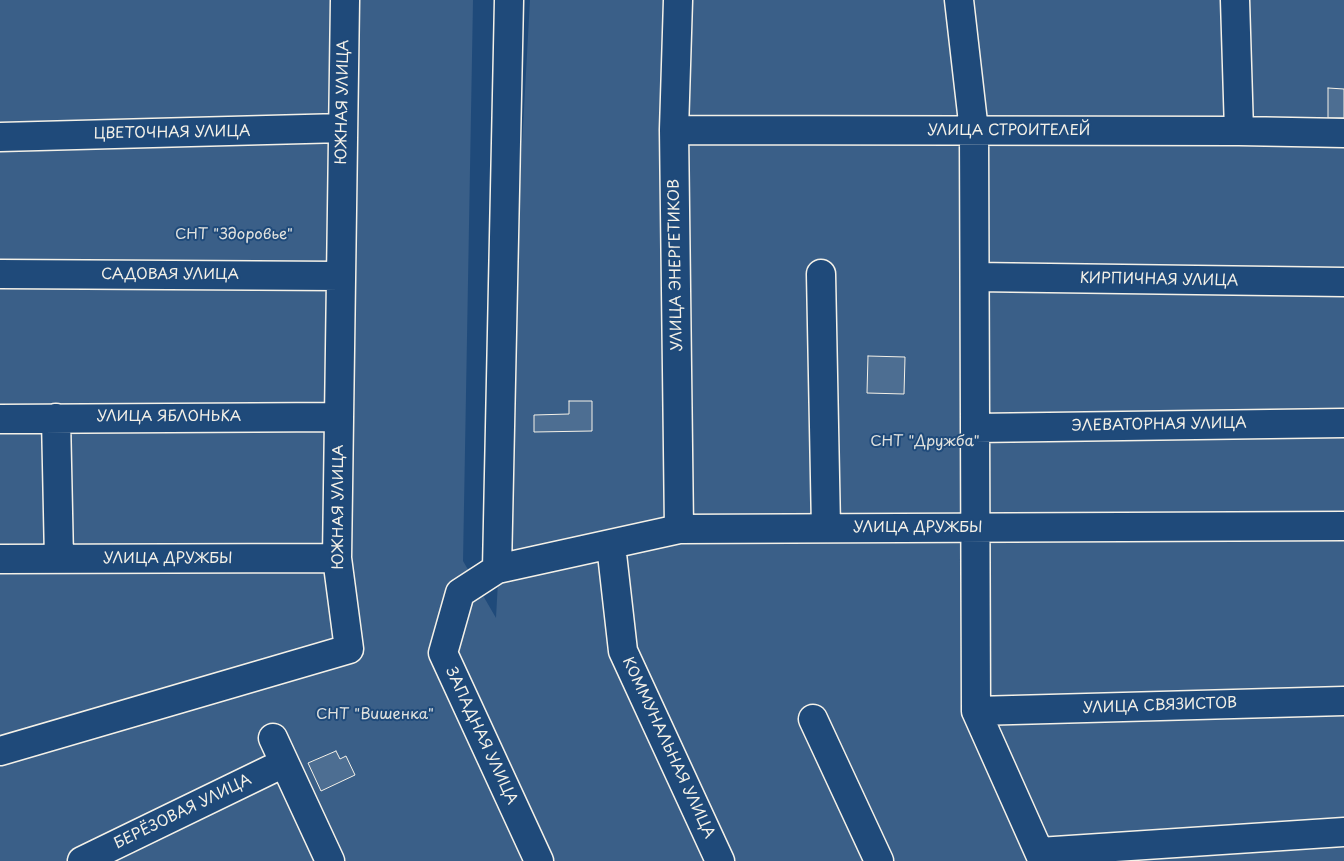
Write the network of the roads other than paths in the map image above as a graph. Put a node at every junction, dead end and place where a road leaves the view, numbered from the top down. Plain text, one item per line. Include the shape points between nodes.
1 (345, 0) edge
2 (509, 0) edge
3 (678, 0) edge
4 (959, 0) edge
5 (1235, 0) edge
6 (343, 128) junction
7 (674, 130) junction
8 (974, 131) junction
9 (1239, 131) junction
10 (1344, 133) edge
11 (0, 137) edge
12 (0, 274) edge
13 (821, 274) dead end
14 (341, 276) junction
15 (974, 277) junction
16 (1344, 282) edge
17 (339, 416) junction
18 (56, 418) junction
19 (0, 419) edge
20 (1344, 423) edge
21 (975, 428) junction
22 (1344, 526) edge
23 (974, 527) junction
24 (826, 528) junction
25 (679, 529) junction
26 (610, 544) junction
27 (337, 558) junction
28 (0, 559) edge
29 (59, 559) junction
30 (497, 569) junction
31 (1344, 701) edge
32 (976, 711) junction
33 (813, 719) dead end
34 (272, 738) dead end
35 (0, 751) edge
36 (284, 763) junction
37 (1344, 832) edge
38 (1041, 856) edge
39 (82, 861) edge
40 (330, 861) edge
41 (539, 861) edge
42 (720, 861) edge
43 (879, 861) edge

1 - 6 street, ЮЖНАЯ УЛИЦА
2 - 30 street
3 - 7 street, УЛИЦА ЭНЕРГЕТИКОВ
4 - 8 street
5 - 9 street
6 - 11 street, ЦВЕТОЧНАЯ УЛИЦА
6 - 14 street, ЮЖНАЯ УЛИЦА
7 - 8 street, УЛИЦА СТРОИТЕЛЕЙ
7 - 25 street, УЛИЦА ЭНЕРГЕТИКОВ
8 - 9 street, УЛИЦА СТРОИТЕЛЕЙ
8 - 15 street
9 - 10 street, УЛИЦА СТРОИТЕЛЕЙ
12 - 14 street, САДОВАЯ УЛИЦА
13 - 24 street
14 - 17 street, ЮЖНАЯ УЛИЦА
15 - 16 street, КИРПИЧНАЯ УЛИЦА
15 - 21 street
17 - 18 street, УЛИЦА ЯБЛОНЬКА
17 - 27 street, ЮЖНАЯ УЛИЦА
18 - 19 street, УЛИЦА ЯБЛОНЬКА
18 - 29 street
20 - 21 street, ЭЛЕВАТОРНАЯ УЛИЦА
21 - 23 street
22 - 23 street, УЛИЦА ДРУЖБЫ
23 - 24 street, УЛИЦА ДРУЖБЫ
23 - 32 street
24 - 25 street, УЛИЦА ДРУЖБЫ
25 - 26 street, УЛИЦА ДРУЖБЫ
26 - 30 street, УЛИЦА ДРУЖБЫ
26 - 42 street, КОММУНАЛЬНАЯ УЛИЦА via 623,651
27 - 29 street, УЛИЦА ДРУЖБЫ
27 - 35 street, ЮЖНАЯ УЛИЦА via 349,649
28 - 29 street, УЛИЦА ДРУЖБЫ
30 - 41 street, ЗАПАДНАЯ УЛИЦА via 460,593 443,653
31 - 32 street, УЛИЦА СВЯЗИСТОВ
32 - 38 street
33 - 43 street
34 - 36 street
36 - 39 street, БЕРЁЗОВАЯ УЛИЦА
36 - 40 street
37 - 38 street

